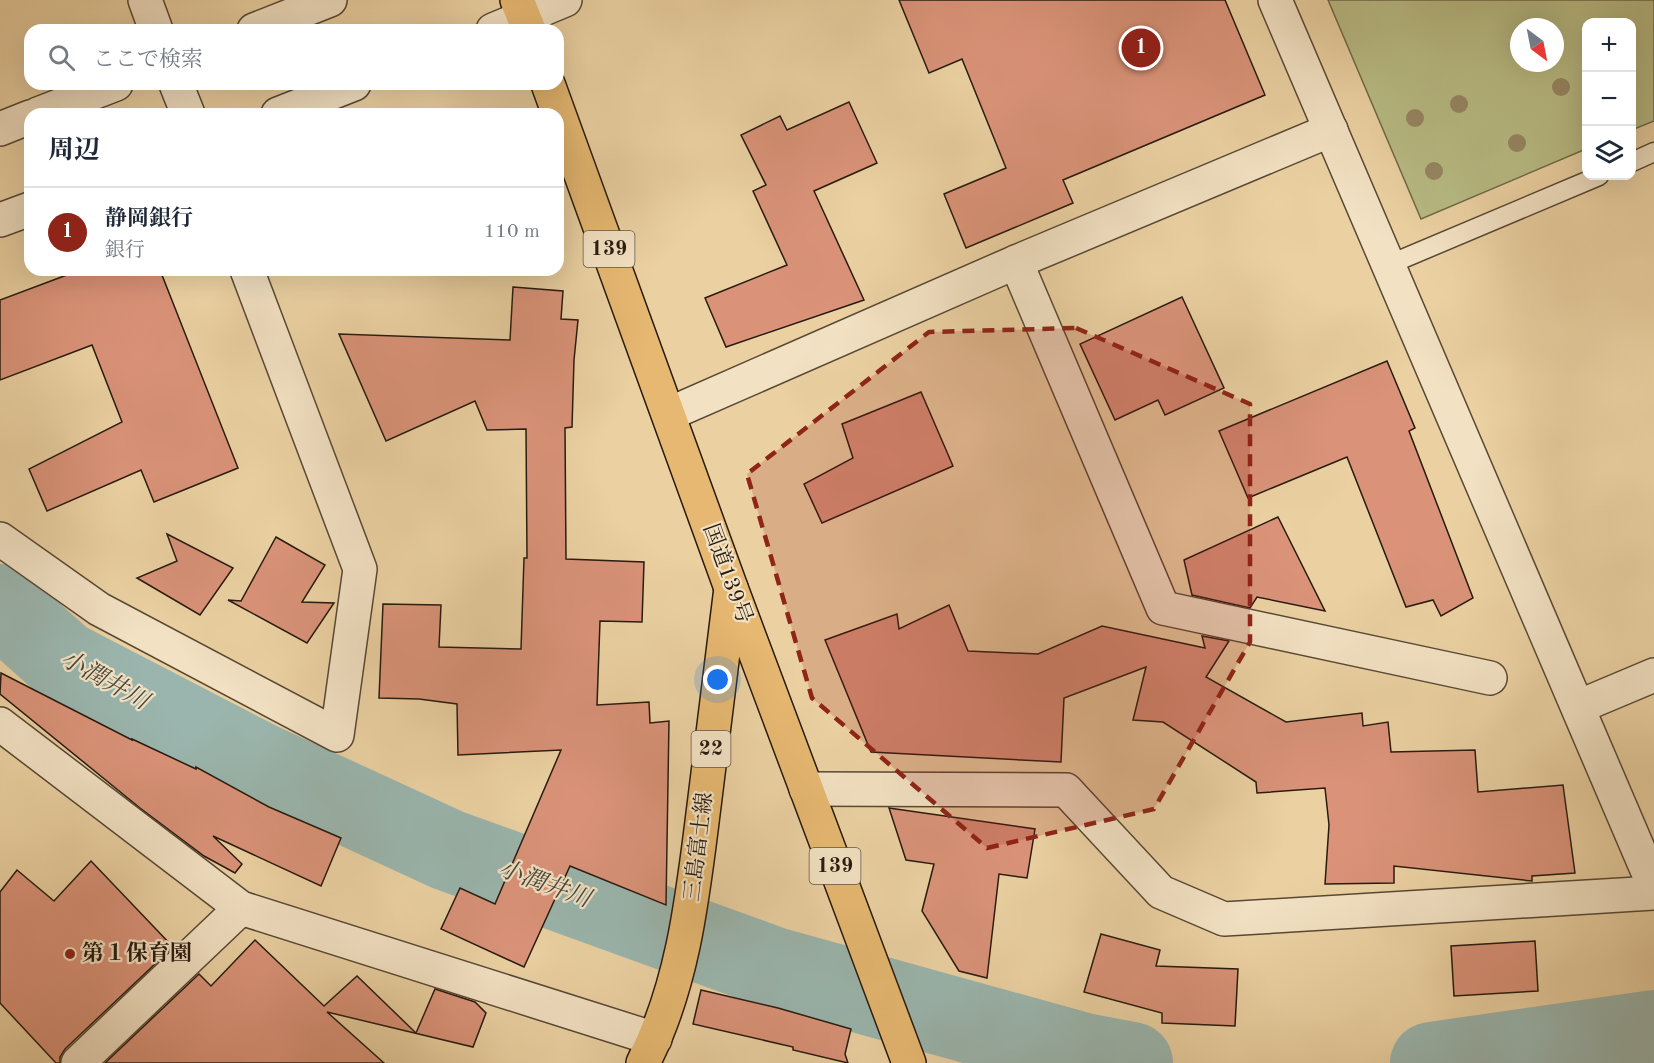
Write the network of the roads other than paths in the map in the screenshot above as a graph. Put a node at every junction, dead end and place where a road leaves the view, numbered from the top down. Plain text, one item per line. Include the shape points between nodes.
1 (145, 0) edge
2 (330, 0) edge
3 (566, 0) edge
4 (1275, 0) edge
5 (523, 16) edge
6 (154, 24) edge
7 (269, 24) edge
8 (506, 24) edge
9 (100, 90) edge
10 (178, 90) edge
11 (339, 90) edge
12 (550, 90) edge
13 (54, 108) edge
14 (186, 108) edge
15 (293, 108) edge
16 (557, 108) edge
17 (24, 119) edge
18 (564, 128) edge
19 (0, 129) edge
20 (1331, 130) junction
21 (1654, 152) edge
22 (1636, 160) edge
23 (1590, 180) edge
24 (24, 210) edge
25 (0, 220) edge
26 (1016, 262) junction
27 (1388, 265) junction
28 (249, 276) edge
29 (669, 414) junction
30 (0, 539) edge
31 (731, 588) junction
32 (1654, 675) edge
33 (1490, 678) dead end
34 (1578, 707) junction
35 (0, 724) edge
36 (806, 789) junction
37 (1654, 886) edge
38 (1654, 893) edge
39 (241, 908) junction
40 (649, 1051) edge
41 (78, 1063) edge
42 (909, 1063) edge

1 - 6 street
2 - 7 street
3 - 5 street
4 - 20 street
5 - 8 street
9 - 13 street
10 - 14 street
11 - 15 street
12 - 16 main road, 国道139号 / 139
17 - 19 street
18 - 29 main road, 国道139号 / 139
20 - 26 street
20 - 27 street
21 - 22 lane
23 - 27 lane
24 - 25 street
26 - 29 street
26 - 33 street via 1162,608
27 - 34 street
28 - 30 street via 360,569 337,735 99,609
29 - 31 main road, 国道139号 / 139
31 - 36 main road, 国道139号 / 139
31 - 40 main road, 三島富士線 / 22 via 691,910 673,983
32 - 34 street
34 - 37 street
35 - 39 street
36 - 38 street via 1066,790 1161,892 1224,919
36 - 42 main road, 国道139号 / 139
39 - 40 street
39 - 41 street

